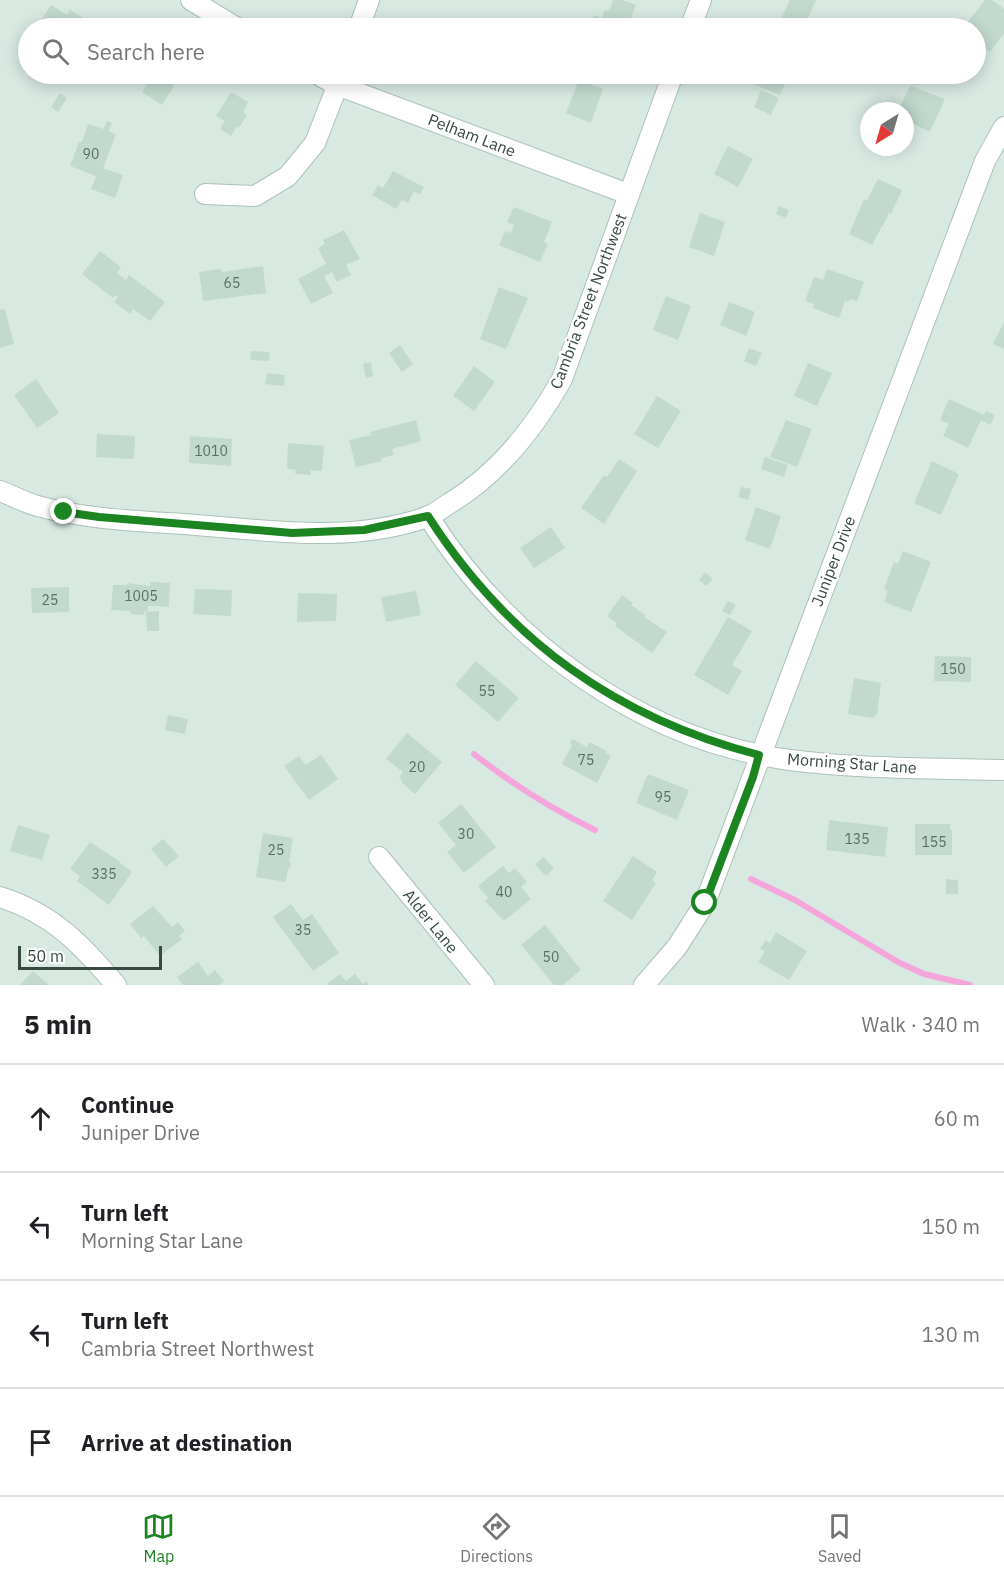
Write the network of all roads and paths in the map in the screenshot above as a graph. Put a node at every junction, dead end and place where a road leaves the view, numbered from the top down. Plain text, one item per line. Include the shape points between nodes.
1 (191, 0) edge
2 (369, 0) edge
3 (701, 0) edge
4 (221, 18) edge
5 (362, 18) edge
6 (694, 18) edge
7 (338, 84) edge
8 (353, 84) edge
9 (670, 84) edge
10 (1004, 126) edge
11 (206, 194) dead end
12 (628, 194) junction
13 (0, 491) edge
14 (428, 516) junction
15 (759, 755) junction
16 (1004, 770) edge
17 (379, 857) dead end
18 (0, 897) edge
19 (116, 985) edge
20 (484, 985) edge
21 (644, 985) edge

1 - 4 street
2 - 5 street
3 - 6 street
7 - 11 street via 315,143 288,176 255,196
8 - 12 street, Pelham Lane
9 - 12 street, Cambria Street Northwest
10 - 15 street, Juniper Drive via 981,172
12 - 14 street, Cambria Street Northwest via 562,379 545,408 505,460 468,491
13 - 14 street, Cambria Street Northwest via 32,504 99,517 292,533 364,530
14 - 15 street, Morning Star Lane via 483,589 558,660 616,700 649,717 717,744
15 - 16 street, Morning Star Lane via 829,764
15 - 21 street, Juniper Drive via 705,903 677,947
17 - 20 street, Alder Lane
18 - 19 street via 36,911 69,934

